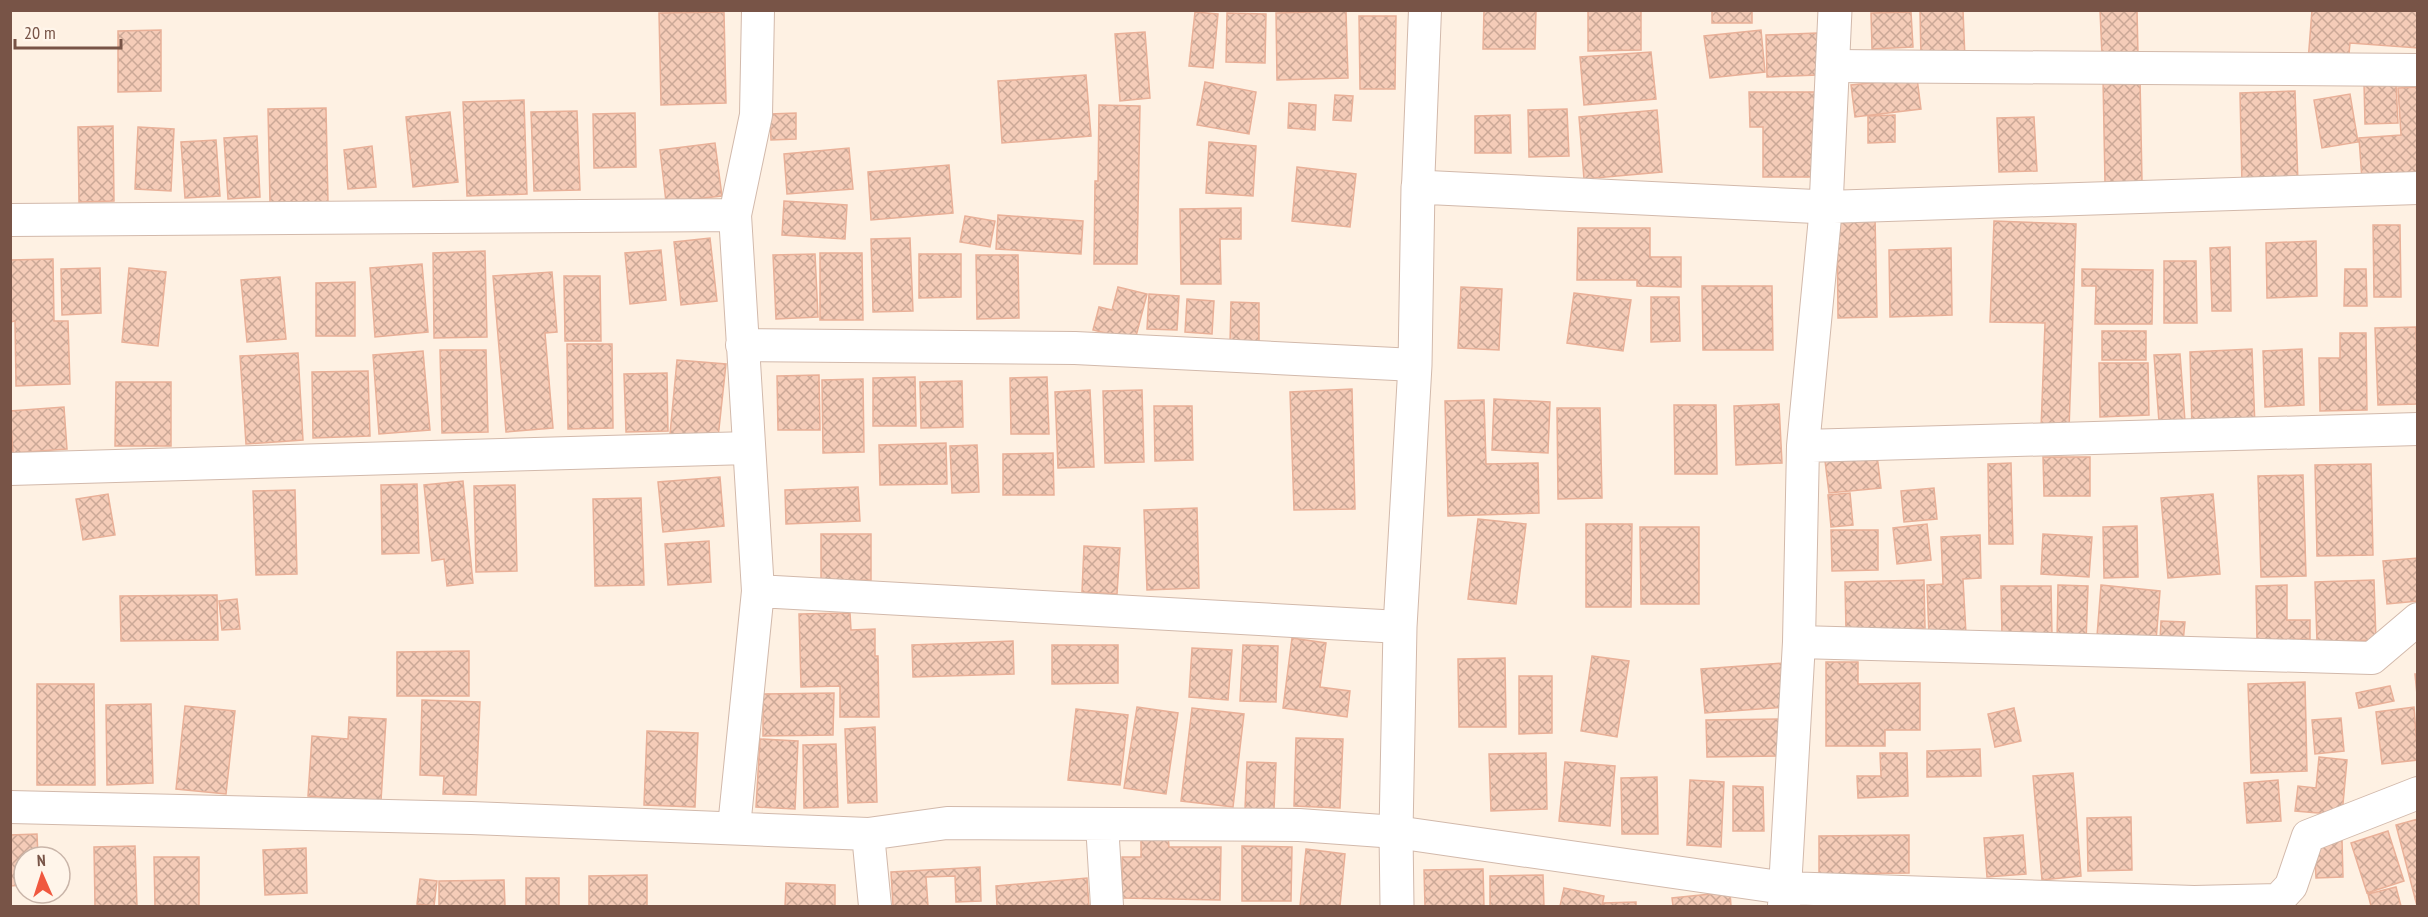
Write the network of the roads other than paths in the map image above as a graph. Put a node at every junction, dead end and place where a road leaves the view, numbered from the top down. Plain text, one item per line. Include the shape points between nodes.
1 (758, 10) edge
2 (1425, 10) edge
3 (1834, 10) edge
4 (1832, 66) junction
5 (2418, 70) edge
6 (1418, 187) junction
7 (2418, 188) edge
8 (1826, 207) junction
9 (735, 215) junction
10 (10, 220) edge
11 (742, 345) junction
12 (1415, 364) junction
13 (2418, 429) edge
14 (1803, 446) junction
15 (749, 448) junction
16 (10, 469) edge
17 (758, 591) junction
18 (2418, 619) edge
19 (1400, 627) junction
20 (1799, 642) junction
21 (2418, 793) edge
22 (10, 807) edge
23 (1102, 824) junction
24 (734, 827) junction
25 (1396, 832) junction
26 (868, 834) junction
27 (1785, 897) edge
28 (874, 906) edge
29 (1107, 906) edge
30 (1397, 906) edge

1 - 9 street via 756,115
2 - 6 street
3 - 4 street
4 - 5 street
4 - 8 street
6 - 8 street
6 - 12 street
7 - 8 street
8 - 14 street
9 - 10 street
9 - 11 street
11 - 12 street via 1075,348
11 - 15 street
12 - 19 street
13 - 14 street
14 - 20 street
15 - 16 street
15 - 17 street
17 - 19 street
17 - 24 street
18 - 20 street via 2372,658
19 - 25 street
20 - 27 street
21 - 27 street via 2308,836 2291,886 2278,900
22 - 24 street
23 - 25 street via 1299,825
23 - 26 street via 947,824
23 - 29 street
24 - 26 street
25 - 27 street
25 - 30 street
26 - 28 street

